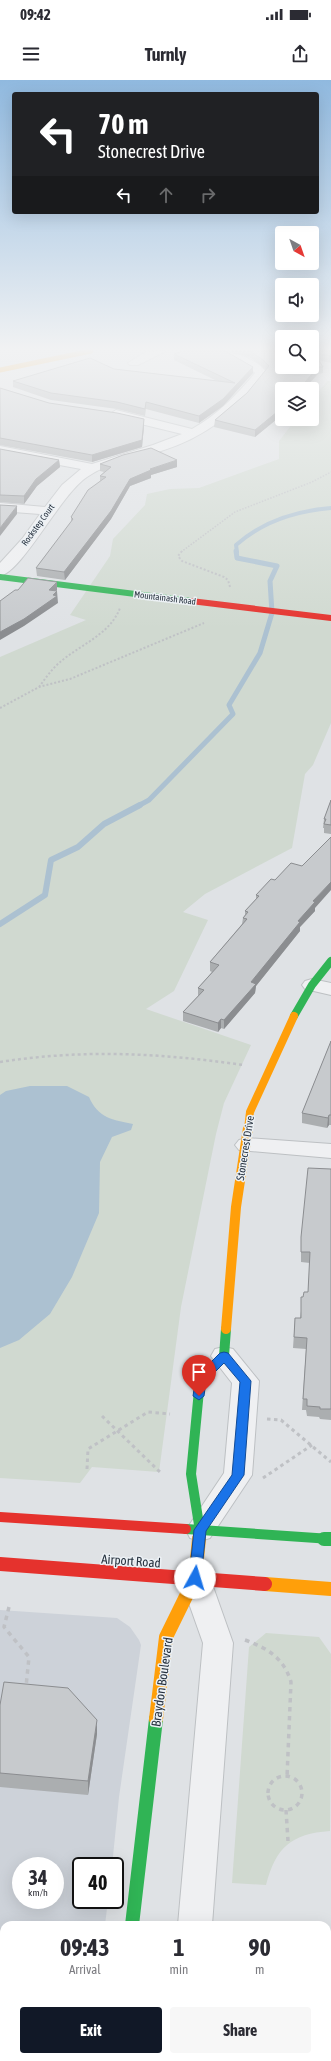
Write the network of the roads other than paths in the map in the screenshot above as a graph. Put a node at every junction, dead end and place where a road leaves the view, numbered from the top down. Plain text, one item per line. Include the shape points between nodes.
1 (170, 443) edge
2 (0, 450) edge
3 (93, 468) junction
4 (0, 507) edge
5 (48, 511) junction
6 (0, 572) edge
7 (0, 577) edge
8 (331, 618) edge
9 (331, 961) edge
10 (321, 987) edge
11 (247, 1145) junction
12 (331, 1151) edge
13 (224, 1356) junction
14 (0, 1517) edge
15 (200, 1530) junction
16 (331, 1539) edge
17 (0, 1564) edge
18 (195, 1578) junction
19 (331, 1589) edge
20 (132, 1921) edge
21 (195, 1921) edge

1 - 3 street, Rockstep Court
2 - 3 street
3 - 5 street, Rockstep Court via 74,481
4 - 5 street
5 - 6 street, Rockstep Court via 30,538
7 - 8 street, Mountainash Road, bridge
9 - 10 street, Stonecrest Drive
10 - 11 street, Stonecrest Drive via 294,1015 250,1112
11 - 12 street
11 - 13 street, Stonecrest Drive via 236,1207
13 - 15 street via 200,1380 191,1474
13 - 15 street via 246,1381 238,1475
14 - 15 street
15 - 16 street
15 - 18 street
17 - 18 street, Airport Road
18 - 19 street, Airport Road
18 - 20 street, Braydon Boulevard via 166,1637
18 - 21 street via 218,1643

